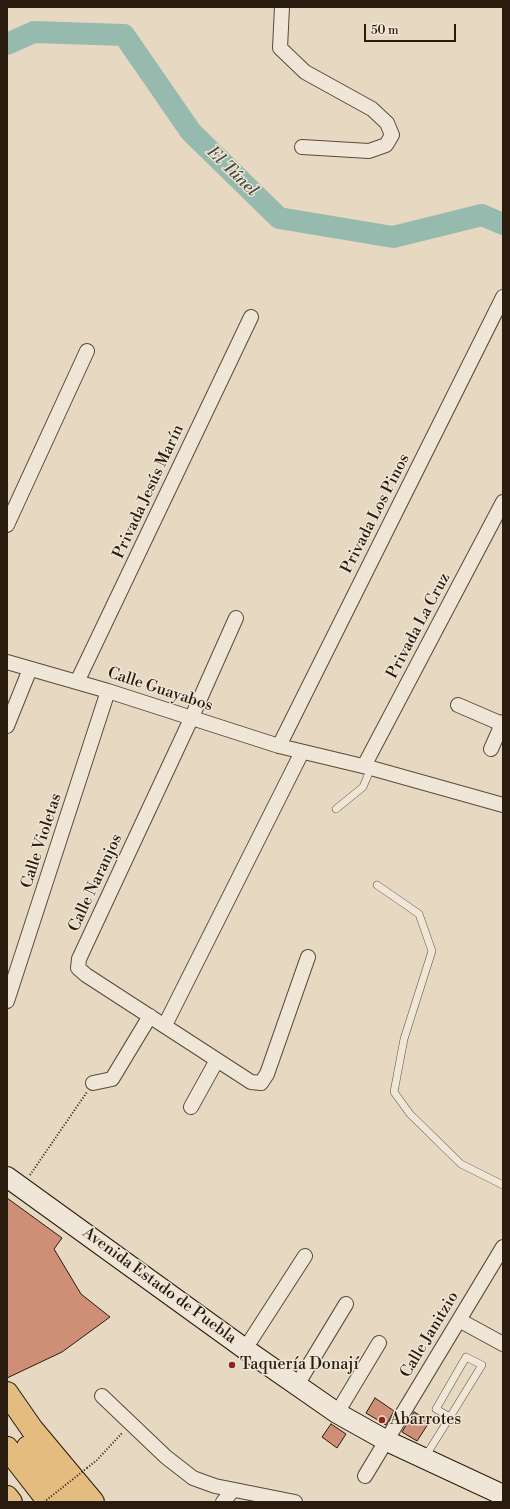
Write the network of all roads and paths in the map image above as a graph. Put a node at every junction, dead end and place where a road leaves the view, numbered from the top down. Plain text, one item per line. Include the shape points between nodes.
1 (282, 7) edge
2 (302, 147) dead end
3 (503, 297) edge
4 (251, 317) dead end
5 (87, 351) dead end
6 (503, 502) edge
7 (7, 525) edge
8 (236, 618) dead end
9 (7, 662) edge
10 (30, 669) junction
11 (77, 682) junction
12 (108, 691) junction
13 (458, 705) dead end
14 (192, 718) junction
15 (503, 723) edge
16 (7, 726) edge
17 (279, 746) junction
18 (491, 749) dead end
19 (302, 752) junction
20 (368, 767) junction
21 (503, 805) edge
22 (336, 809) dead end
23 (377, 885) dead end
24 (308, 957) dead end
25 (7, 1001) edge
26 (150, 1016) junction
27 (165, 1025) junction
28 (217, 1060) junction
29 (93, 1083) joint
30 (191, 1107) dead end
31 (14, 1182) edge
32 (503, 1185) edge
33 (503, 1247) edge
34 (305, 1256) dead end
35 (346, 1304) dead end
36 (459, 1320) junction
37 (379, 1343) dead end
38 (503, 1344) edge
39 (245, 1349) junction
40 (296, 1385) junction
41 (7, 1393) edge
42 (102, 1396) dead end
43 (337, 1413) junction
44 (7, 1416) edge
45 (450, 1417) junction
46 (130, 1423) junction
47 (387, 1441) junction
48 (7, 1448) edge
49 (424, 1458) junction
50 (7, 1464) edge
51 (365, 1476) dead end
52 (233, 1490) junction
53 (503, 1495) edge
54 (7, 1497) edge
55 (258, 1498) edge
56 (10, 1502) edge
57 (37, 1502) edge
58 (44, 1502) edge
59 (49, 1502) edge
60 (71, 1502) edge
61 (93, 1502) edge
62 (223, 1502) edge
63 (294, 1502) edge

1 - 2 street via 280,48 305,72 372,109 387,123 392,134 386,145 369,151
3 - 17 street, Privada Los Pinos
4 - 11 street, Privada Jesús Marín
5 - 7 street
6 - 20 street, Privada La Cruz
8 - 14 street
9 - 10 street, Calle Guayabos
10 - 11 street, Calle Guayabos
10 - 16 street
11 - 12 street, Calle Guayabos
12 - 14 street, Calle Guayabos
12 - 25 street, Calle Violetas
13 - 15 street
14 - 17 street, Calle Guayabos
14 - 26 street, Calle Naranjos via 79,959 78,968 86,975
15 - 18 street
17 - 19 street, Calle Guayabos
19 - 20 street, Calle Guayabos
19 - 27 street
20 - 21 street, Calle Guayabos
20 - 22 lane via 363,787
23 - 32 lane via 419,914 432,951 404,1039 394,1092 410,1114 461,1164
24 - 28 street, Calle Naranjos via 267,1074 261,1083 251,1082
26 - 27 street, Calle Naranjos
26 - 29 street via 112,1079
27 - 28 street, Calle Naranjos
28 - 30 street
29 - 31 path
31 - 39 street, Avenida Estado de Puebla
33 - 36 street, Calle Janitzio
34 - 39 street
35 - 40 street
36 - 38 street
36 - 47 street, Calle Janitzio
37 - 43 street
39 - 40 street, Avenida Estado de Puebla
40 - 43 street, Avenida Estado de Puebla
41 - 61 main road via 32,1429
42 - 46 street
43 - 47 street, Avenida Estado de Puebla
44 - 60 main road
45 - 45 lane via 482,1365 466,1357 436,1409
45 - 49 lane
46 - 52 street via 193,1478
46 - 58 path, bridge via 97,1460
47 - 49 street, Avenida Estado de Puebla
47 - 51 street, Calle Janitzio
48 - 59 main road
49 - 53 street, Avenida Estado de Puebla
50 - 57 main road
52 - 55 street
52 - 62 street
54 - 56 main road
55 - 63 street

